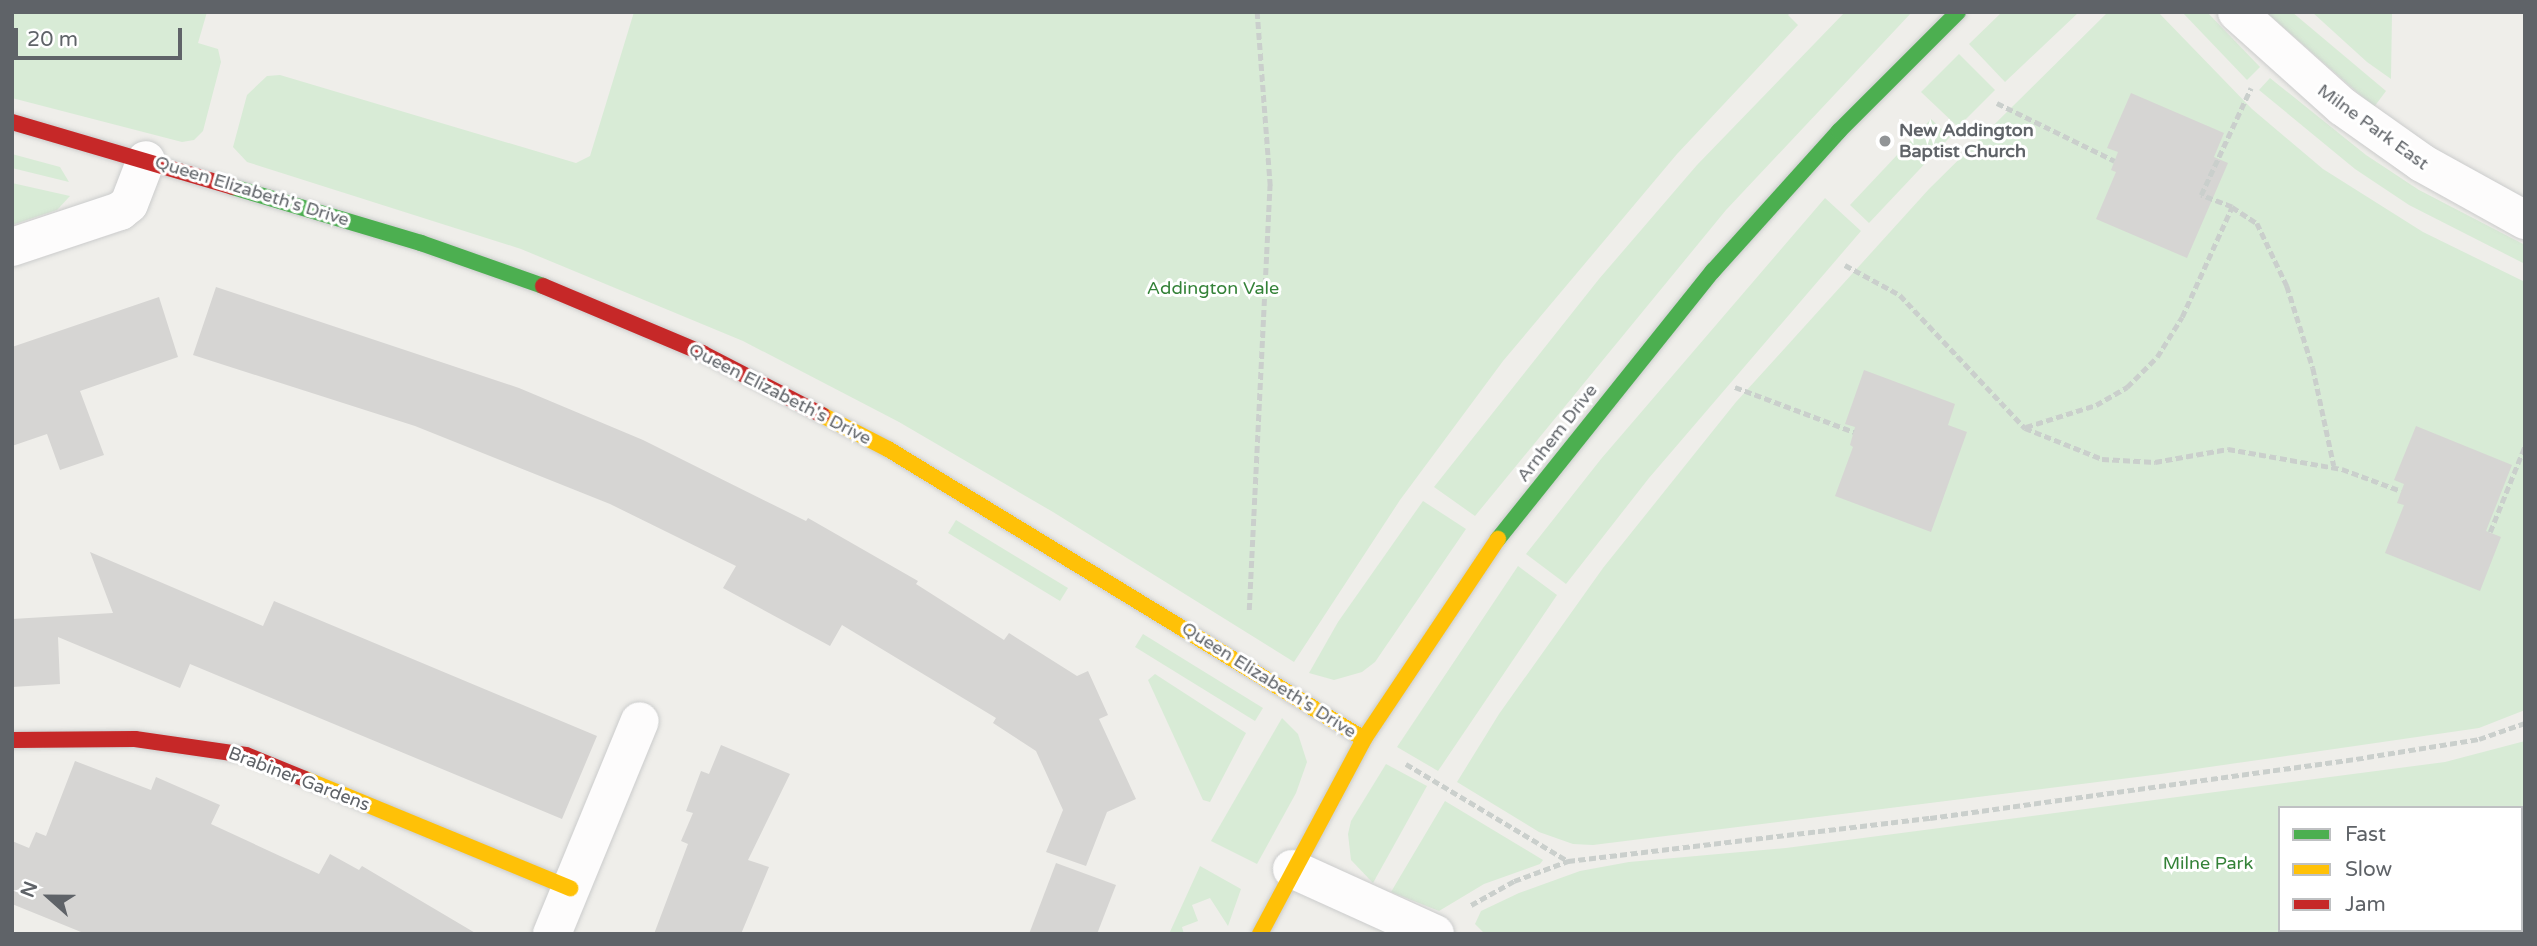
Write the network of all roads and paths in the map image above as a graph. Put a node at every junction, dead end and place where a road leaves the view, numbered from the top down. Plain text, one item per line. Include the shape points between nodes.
1 (1257, 12) edge
2 (1958, 12) edge
3 (2237, 12) edge
4 (2280, 55) junction
5 (1997, 103) dead end
6 (12, 122) edge
7 (146, 160) junction
8 (2115, 161) dead end
9 (2232, 207) junction
10 (2525, 220) edge
11 (12, 247) edge
12 (1845, 265) dead end
13 (1735, 387) dead end
14 (2025, 428) junction
15 (1854, 432) dead end
16 (2525, 446) edge
17 (2335, 467) junction
18 (2402, 491) dead end
19 (2490, 532) dead end
20 (1241, 663) junction
21 (640, 721) dead end
22 (2525, 723) edge
23 (1364, 738) junction
24 (12, 740) edge
25 (1568, 861) junction
26 (1292, 869) junction
27 (570, 888) junction
28 (1467, 909) dead end
29 (552, 934) edge
30 (1260, 934) edge
31 (1435, 934) edge

1 - 20 path via 1270,186 1248,625
2 - 23 street, Arnhem Drive via 1782,193 1636,365 1506,528
3 - 4 street, Milne Park East
4 - 9 path via 2243,97 2201,195
4 - 10 street, Milne Park East via 2421,163
5 - 8 path
6 - 7 street, Queen Elizabeth's Drive
7 - 11 street, Queen Elizabeth's Drive via 128,204 120,211
7 - 20 street, Queen Elizabeth's Drive via 478,262 676,341 888,449
9 - 14 path via 2182,317 2143,373 2096,405
9 - 17 path via 2256,223 2287,286 2313,368
12 - 14 path via 1900,295
13 - 15 path
14 - 17 path via 2115,462 2155,462 2228,449
16 - 19 path
17 - 18 path
20 - 23 street, Queen Elizabeth's Drive
21 - 27 street
22 - 25 path via 2479,739 2354,759 1930,818
23 - 25 path
23 - 26 street, Arnhem Drive
24 - 27 street, Brabiner Gardens via 135,739 238,754
25 - 28 path via 1514,881
26 - 30 street, Arnhem Drive
26 - 31 street
27 - 29 street

